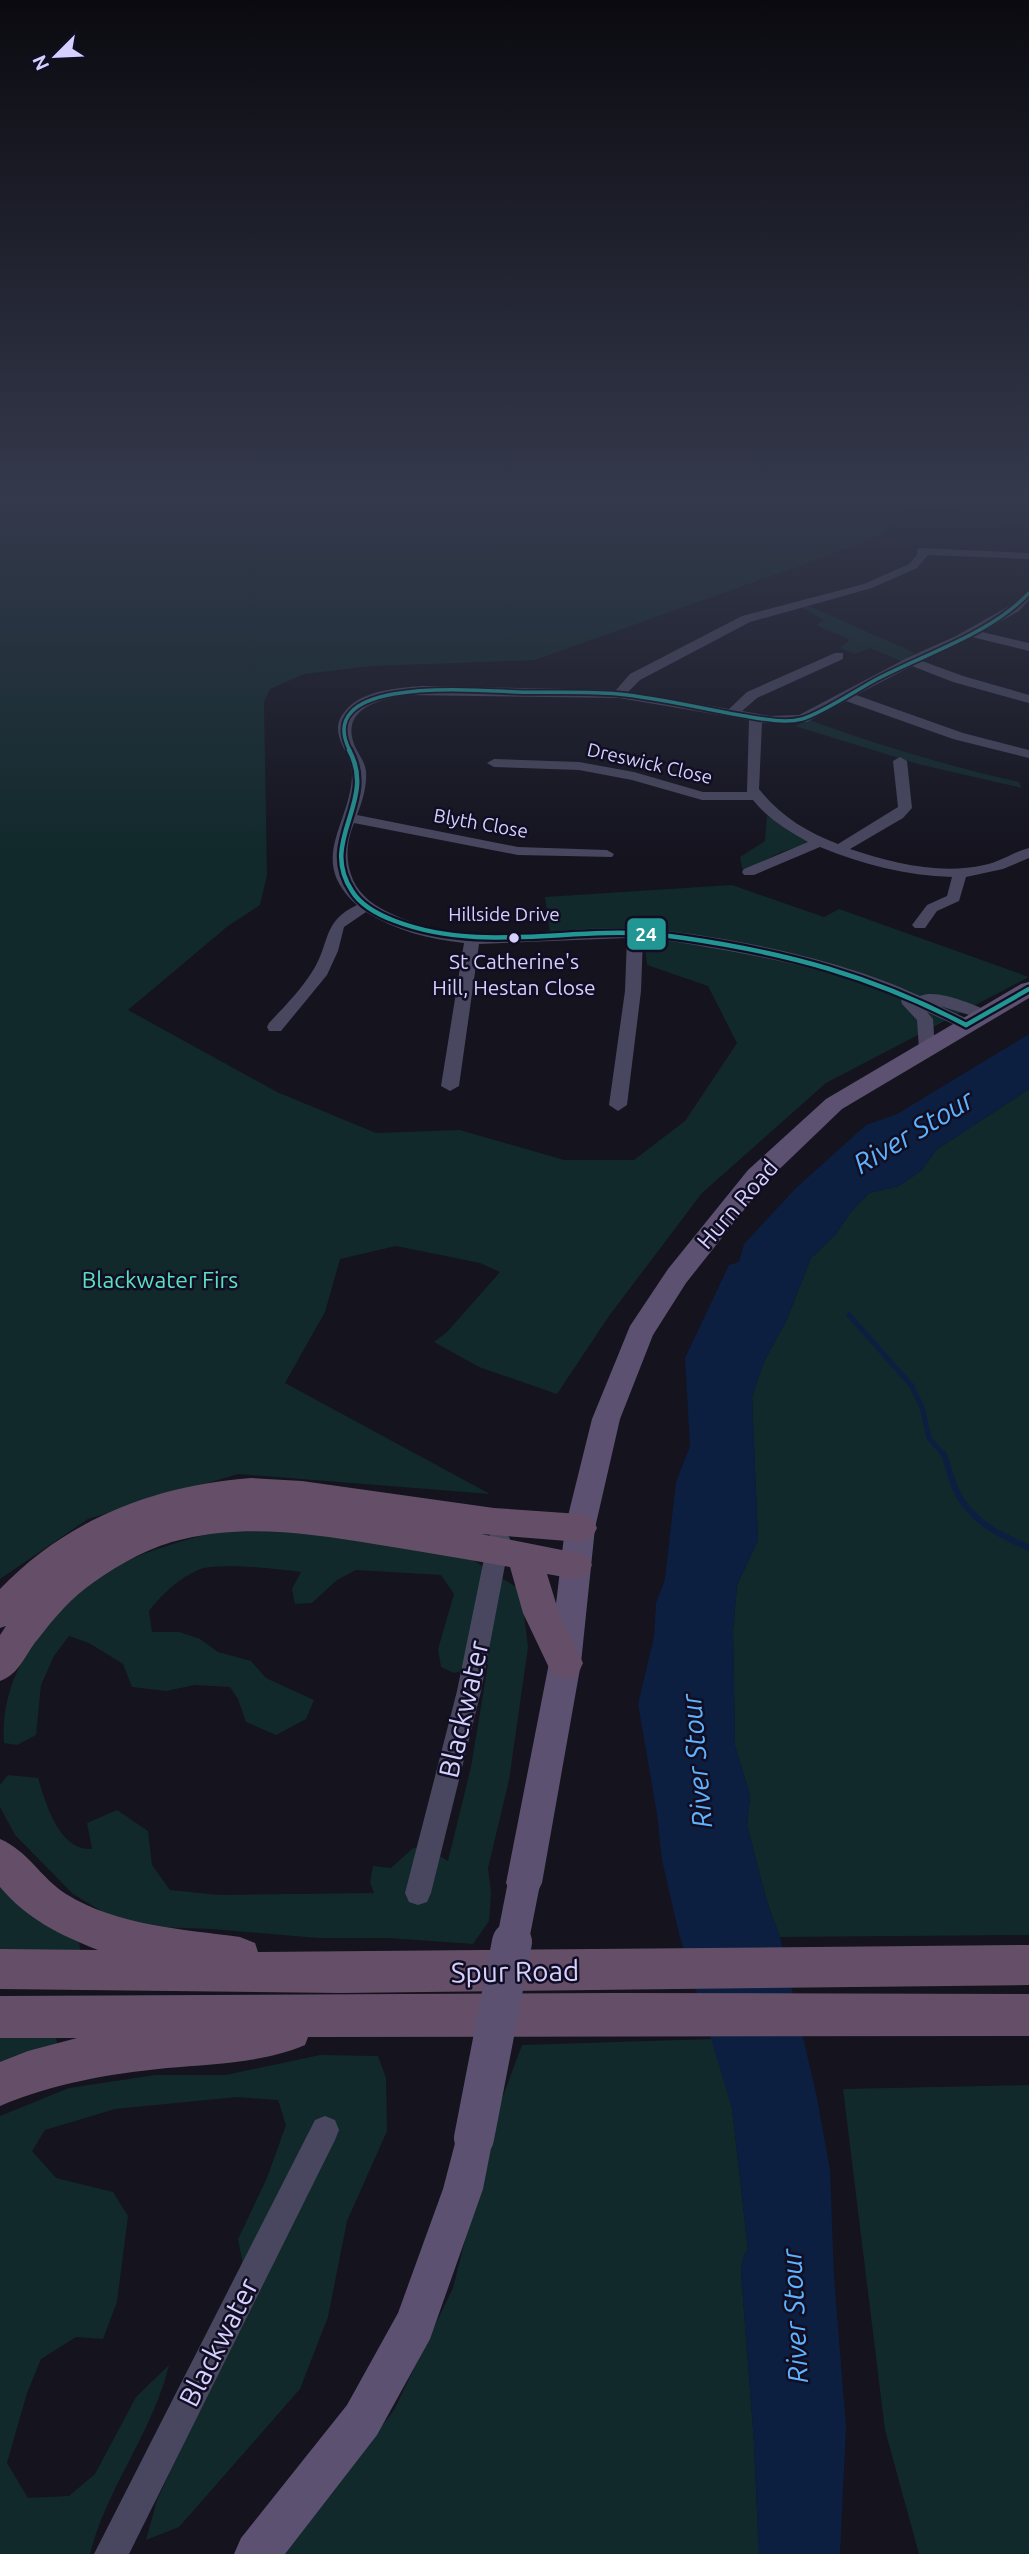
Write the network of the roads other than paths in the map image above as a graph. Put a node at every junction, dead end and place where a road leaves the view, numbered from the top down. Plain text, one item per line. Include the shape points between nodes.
1 (744, 620) edge
2 (994, 620) edge
3 (971, 633) junction
4 (1029, 647) edge
5 (839, 656) dead end
6 (911, 661) junction
7 (619, 694) junction
8 (845, 696) junction
9 (1029, 699) edge
10 (731, 714) junction
11 (756, 718) junction
12 (1029, 754) edge
13 (900, 761) dead end
14 (495, 763) dead end
15 (756, 796) junction
16 (348, 818) junction
17 (821, 842) junction
18 (840, 849) junction
19 (1029, 852) edge
20 (607, 854) dead end
21 (749, 873) dead end
22 (960, 873) junction
23 (367, 906) junction
24 (920, 925) dead end
25 (635, 933) junction
26 (472, 939) junction
27 (1029, 989) edge
28 (899, 992) junction
29 (976, 1020) junction
30 (275, 1027) dead end
31 (927, 1049) junction
32 (450, 1086) dead end
33 (618, 1105) dead end
34 (580, 1528) junction
35 (508, 1543) junction
36 (575, 1565) junction
37 (0, 1613) edge
38 (565, 1663) junction
39 (0, 1665) edge
40 (0, 1858) edge
41 (524, 1883) joint
42 (418, 1893) dead end
43 (1029, 1965) edge
44 (0, 1969) edge
45 (341, 1973) junction
46 (1029, 2015) edge
47 (369, 2016) junction
48 (0, 2017) edge
49 (0, 2084) edge
50 (325, 2130) dead end
51 (111, 2554) edge
52 (257, 2554) edge

1 - 7 street via 635,677
2 - 3 street, Hillside Drive
3 - 4 street
3 - 6 street, Hillside Drive
5 - 10 street via 752,695
6 - 8 street, Hillside Drive
6 - 9 street
7 - 10 street, Hillside Drive
7 - 16 street, Hillside Drive via 410,690 366,702 353,711 345,725 345,740 359,775
8 - 11 street, Hillside Drive via 802,719
8 - 12 street via 947,733
10 - 11 street, Hillside Drive
11 - 15 street via 750,781
13 - 18 street via 905,808
14 - 15 street, Dreswick Close via 579,766 702,796
15 - 17 street via 779,819
16 - 20 street, Blyth Close via 517,851
16 - 23 street, Hillside Drive via 338,859 352,892
17 - 18 street
17 - 21 street
18 - 22 street via 898,866
19 - 22 street via 987,870
22 - 24 street via 954,898 932,908
23 - 26 street, Hillside Drive via 428,933
23 - 30 street via 339,924 330,955
25 - 26 street, Hillside Drive
25 - 28 street, Hillside Drive via 738,948 847,972
25 - 33 street via 633,991
26 - 32 street
27 - 29 main road, Hurn Road
28 - 29 street, Hillside Drive
28 - 31 street, Hillside Drive via 925,1019
29 - 31 main road, Hurn Road
31 - 34 main road, Hurn Road via 834,1104 757,1176 677,1276 640,1333 606,1419
34 - 35 highway via 540,1528
34 - 36 main road, Hurn Road
35 - 36 highway
35 - 37 highway via 284,1492 216,1493 152,1509 87,1536 33,1576
35 - 38 highway
35 - 39 highway via 275,1518 233,1518 174,1527 127,1545 74,1575 39,1609
35 - 42 street, Blackwater
36 - 38 main road, Hurn Road
38 - 41 main road, Hurn Road
40 - 45 highway via 37,1899 84,1928 140,1944
41 - 52 main road, bridge via 463,2189 415,2324 362,2420
43 - 45 highway, Spur Road
44 - 45 highway, Spur Road
46 - 47 highway, Spur Road
47 - 48 highway, Spur Road
47 - 49 highway via 233,2040 58,2062
50 - 51 street, Blackwater

